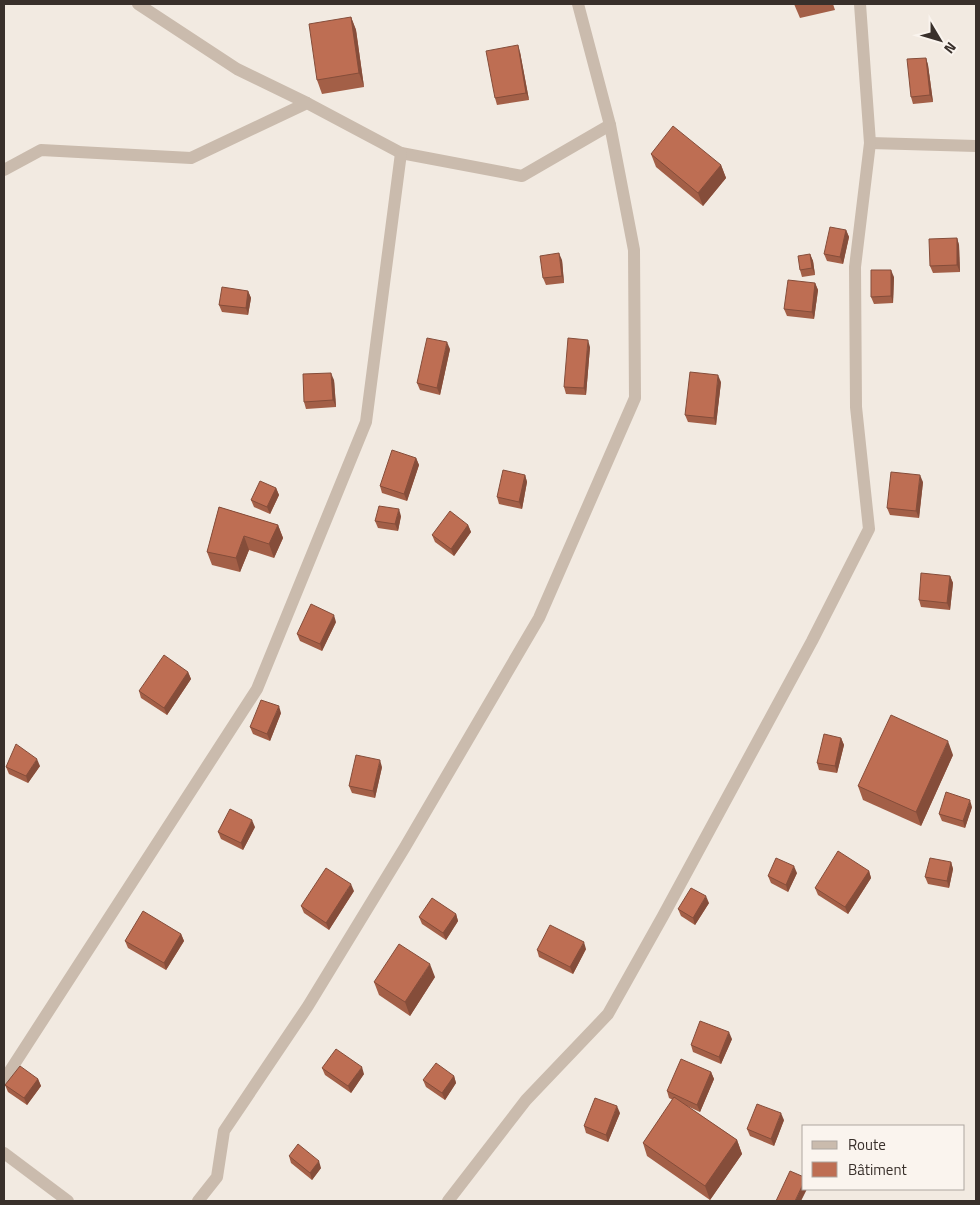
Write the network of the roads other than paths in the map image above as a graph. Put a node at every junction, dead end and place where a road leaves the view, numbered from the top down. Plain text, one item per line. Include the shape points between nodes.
1 (138, 4) edge
2 (578, 4) edge
3 (860, 4) edge
4 (307, 102) junction
5 (610, 125) junction
6 (870, 143) junction
7 (976, 146) edge
8 (401, 154) junction
9 (4, 170) edge
10 (4, 1080) edge
11 (4, 1153) edge
12 (68, 1201) edge
13 (198, 1201) edge
14 (448, 1201) edge

1 - 4 street via 237,69
2 - 5 street
3 - 6 street
4 - 8 street
4 - 9 street via 191,158 41,150
5 - 8 street via 522,176
5 - 13 street via 634,250 635,398 539,618 400,856 313,997 224,1131 217,1177
6 - 7 street
6 - 14 street via 854,267 856,407 869,529 803,658 608,1014 526,1100
8 - 10 street via 366,422 257,689
11 - 12 street

